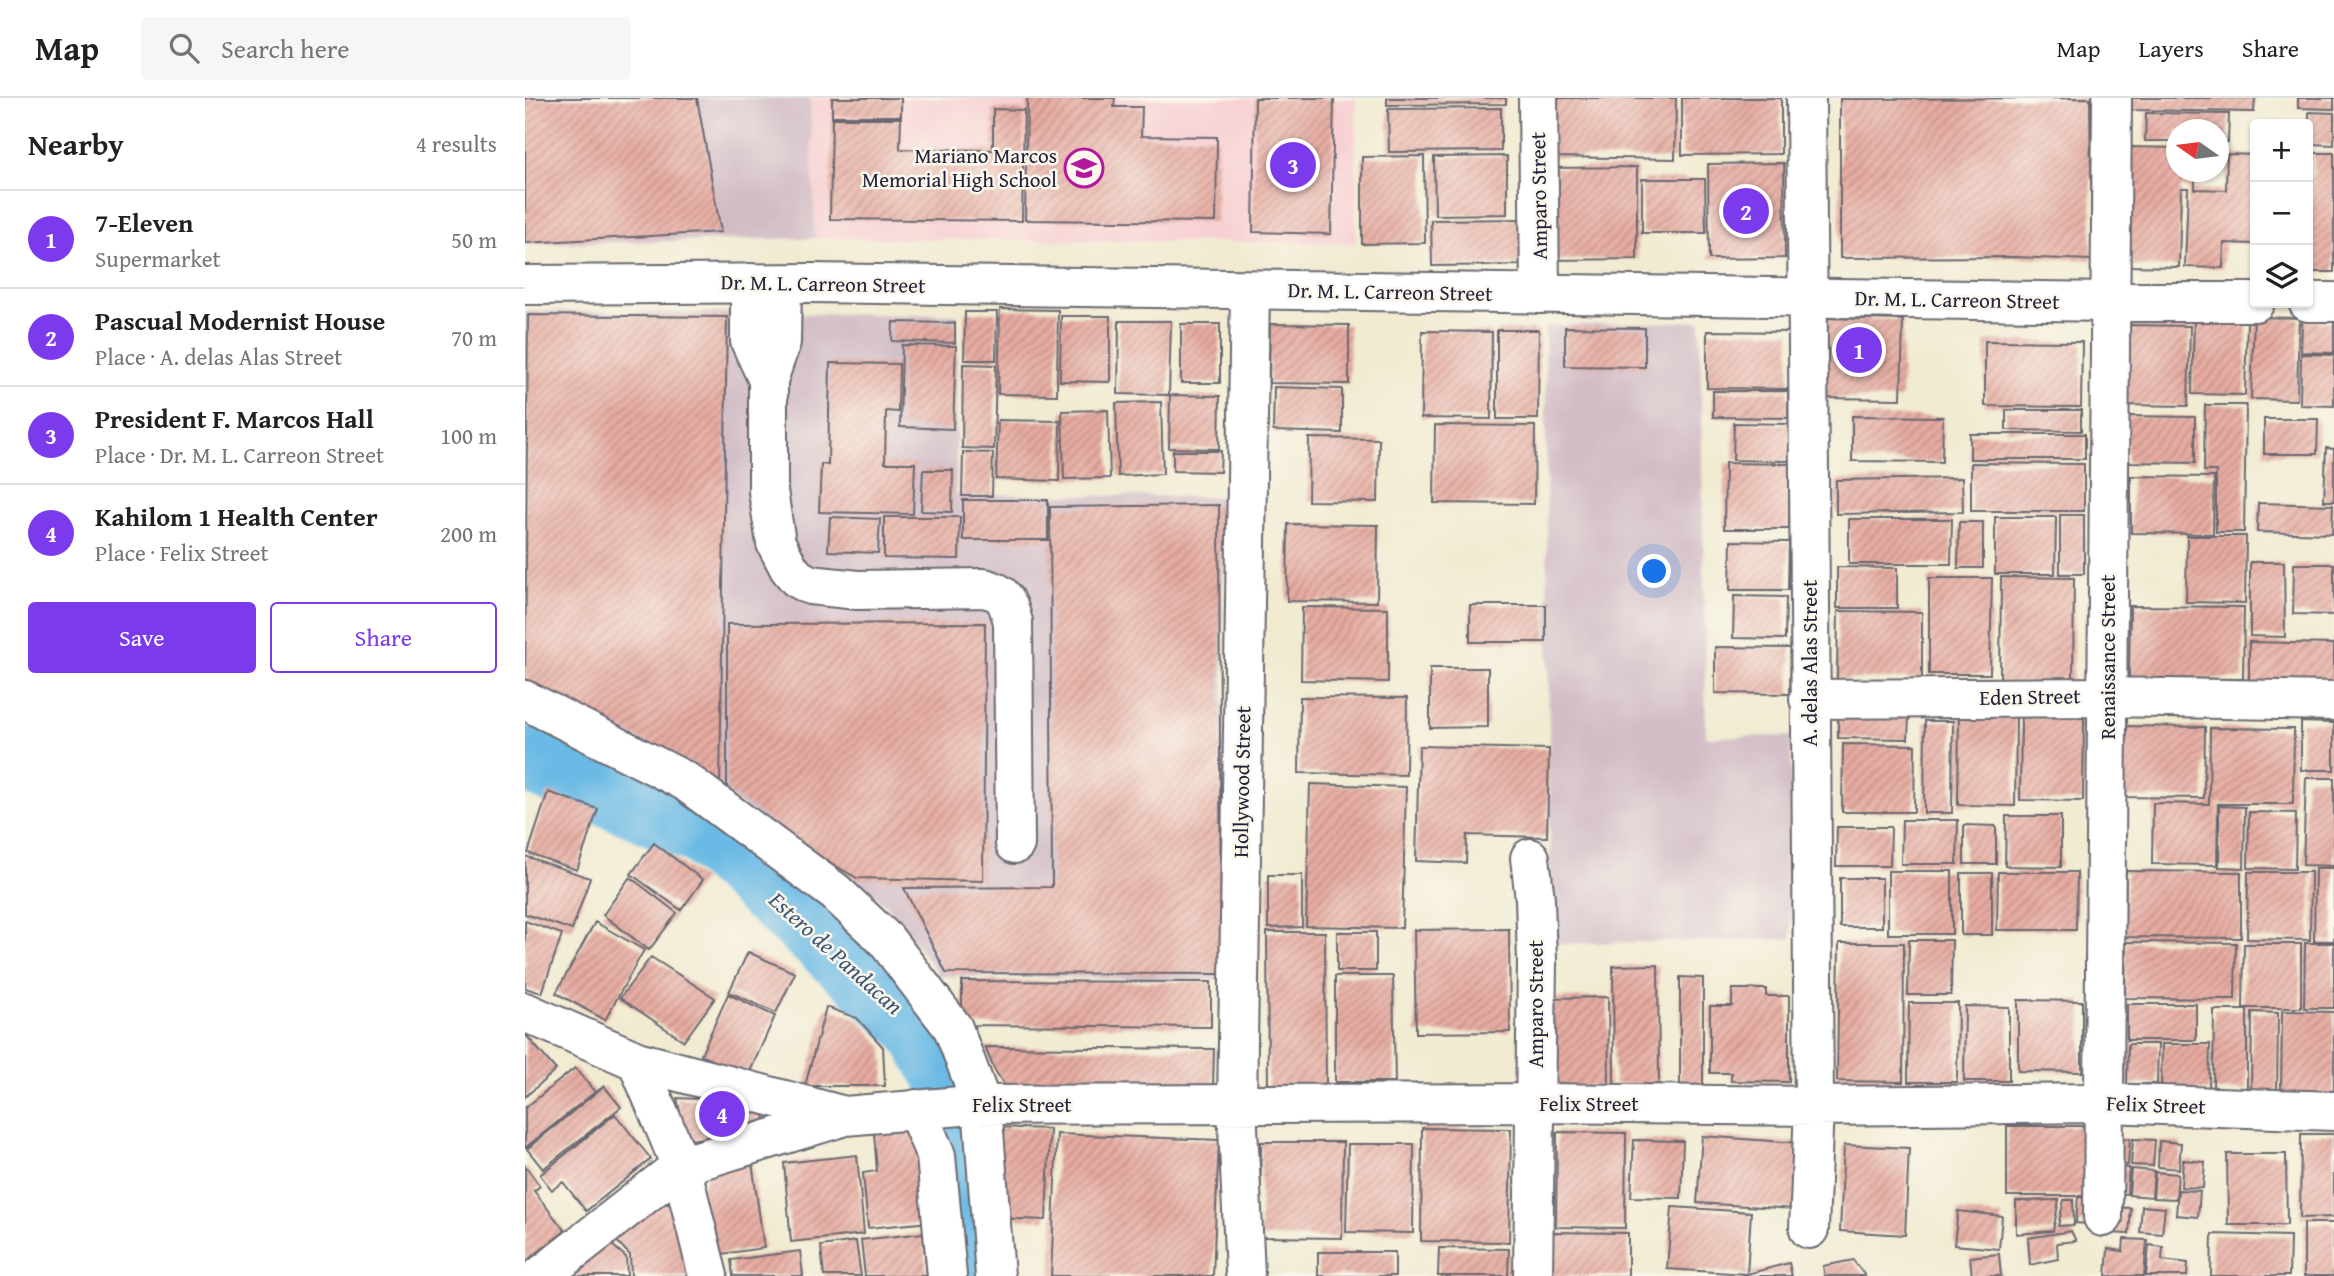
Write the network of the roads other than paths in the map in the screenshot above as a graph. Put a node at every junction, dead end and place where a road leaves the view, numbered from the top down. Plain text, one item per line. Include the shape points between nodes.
1 (1538, 98) edge
2 (1806, 98) edge
3 (2112, 98) edge
4 (766, 284) junction
5 (525, 285) edge
6 (1250, 291) junction
7 (1540, 294) junction
8 (1808, 297) junction
9 (2111, 302) junction
10 (2250, 302) edge
11 (2313, 302) edge
12 (2334, 302) edge
13 (2108, 696) junction
14 (1809, 699) junction
15 (525, 700) edge
16 (2334, 701) edge
17 (1015, 844) dead end
18 (1529, 858) dead end
19 (525, 1012) edge
20 (637, 1061) junction
21 (1536, 1103) junction
22 (2105, 1103) junction
23 (977, 1105) junction
24 (1237, 1105) junction
25 (1814, 1106) junction
26 (920, 1108) junction
27 (2334, 1111) edge
28 (845, 1116) junction
29 (681, 1167) junction
30 (2103, 1217) dead end
31 (1809, 1228) dead end
32 (1246, 1275) edge
33 (541, 1276) edge
34 (708, 1276) edge
35 (947, 1276) edge
36 (996, 1276) edge
37 (1533, 1276) edge

1 - 7 street, Amparo Street
2 - 8 street, A. delas Alas Street
3 - 9 street, Renaissance Street
4 - 5 street, Dr. M. L. Carreon Street
4 - 6 street, Dr. M. L. Carreon Street
4 - 17 street via 750,341 768,380 768,491 776,542 789,568 810,585 858,590 983,588 1006,600 1013,622
6 - 7 street, Dr. M. L. Carreon Street
6 - 24 street, Hollywood Street
7 - 8 street, Dr. M. L. Carreon Street
8 - 9 street, Dr. M. L. Carreon Street
8 - 14 street, A. delas Alas Street
9 - 10 street, Dr. M. L. Carreon Street
9 - 13 street, Renaissance Street
11 - 12 street
13 - 14 street, Eden Street
13 - 16 street, Eden Street
13 - 22 street, Renaissance Street
14 - 25 street, A. delas Alas Street
15 - 23 street via 685,781 835,892 886,940 953,1028
18 - 21 street, Amparo Street via 1536,924
19 - 20 street, Felix Street
20 - 28 street, Felix Street
20 - 29 street
21 - 24 street, Felix Street
21 - 25 street, Felix Street
21 - 37 street, Amparo Street
22 - 25 street, Felix Street
22 - 27 street, Felix Street
22 - 30 street, Renaissance Street
23 - 24 street, Felix Street
23 - 26 street, Felix Street
23 - 36 street
24 - 32 street, Hollywood Street
25 - 31 street, A. delas Alas Street
26 - 28 street, Felix Street
26 - 35 street via 936,1156
28 - 29 street, Felix Street
29 - 33 street
29 - 34 street

